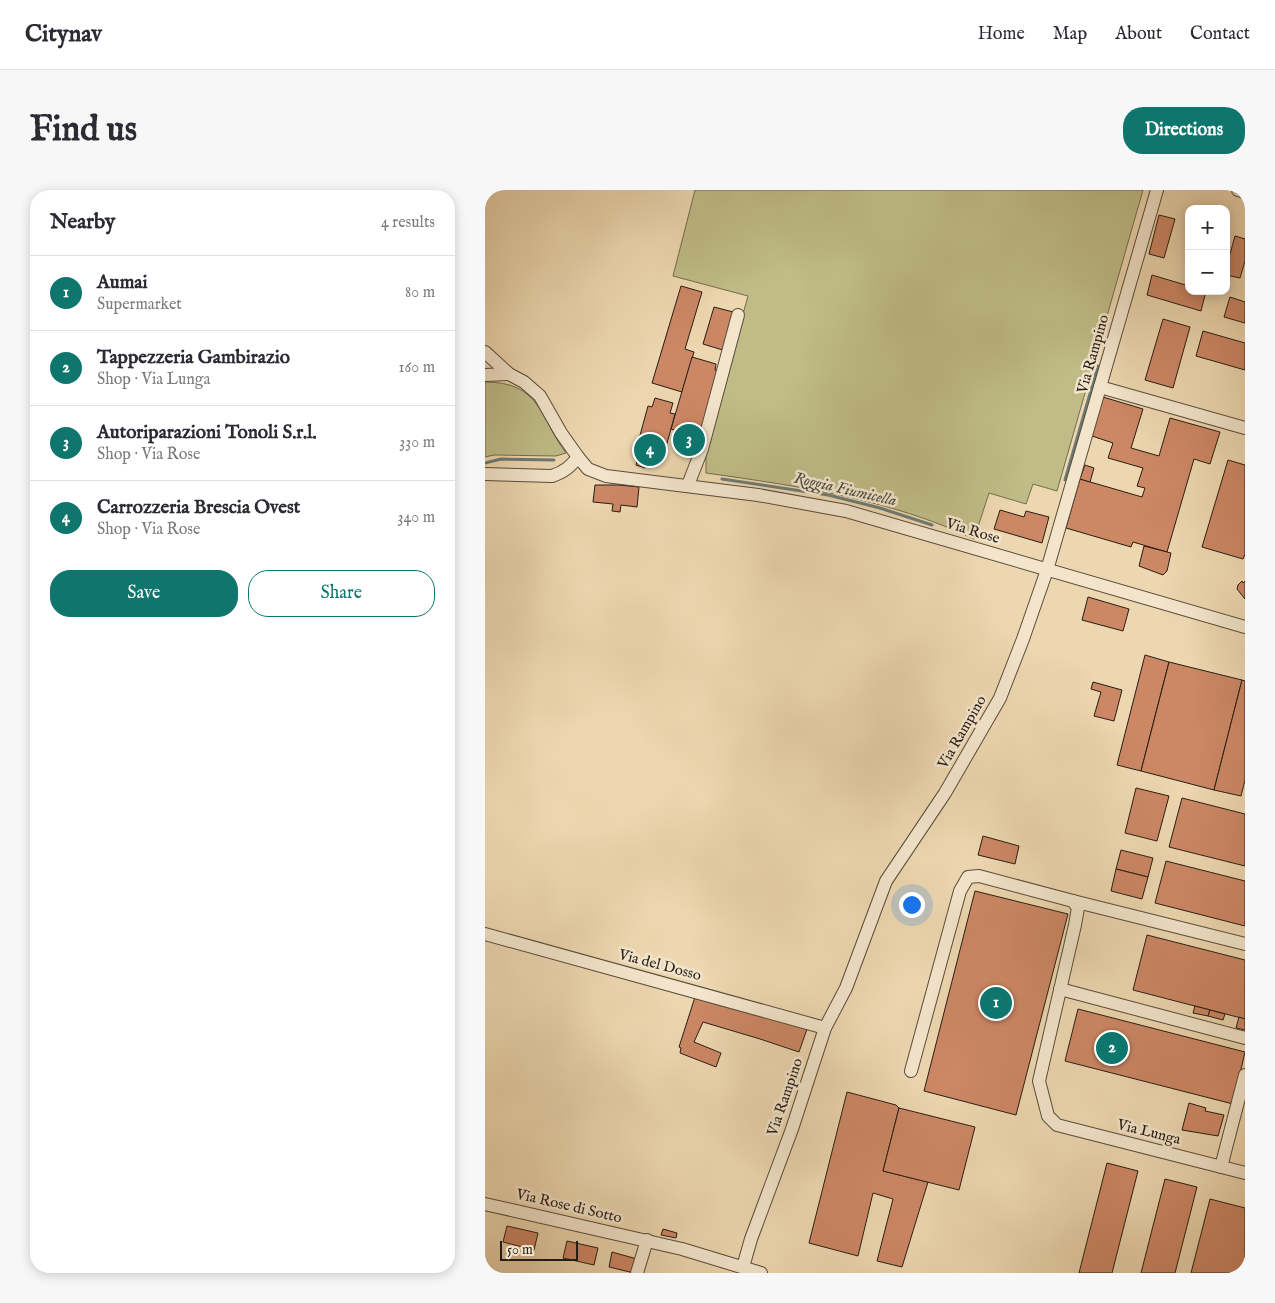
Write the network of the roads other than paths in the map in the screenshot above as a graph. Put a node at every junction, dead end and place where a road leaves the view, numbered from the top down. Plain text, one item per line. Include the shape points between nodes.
1 (1157, 190) edge
2 (1238, 190) edge
3 (1245, 192) edge
4 (738, 315) dead end
5 (485, 352) edge
6 (509, 374) junction
7 (485, 375) edge
8 (1100, 387) junction
9 (1245, 428) edge
10 (578, 457) junction
11 (485, 474) edge
12 (688, 485) junction
13 (1047, 570) junction
14 (1245, 627) edge
15 (1073, 901) junction
16 (485, 934) edge
17 (1245, 944) edge
18 (1060, 989) junction
19 (825, 1028) junction
20 (1245, 1038) edge
21 (911, 1071) dead end
22 (1245, 1075) edge
23 (1221, 1167) junction
24 (1245, 1173) edge
25 (485, 1204) edge
26 (647, 1240) junction
27 (743, 1267) junction
28 (637, 1273) edge
29 (761, 1273) edge

1 - 8 street, Via Rampino
2 - 3 street
4 - 12 street via 702,449
5 - 6 street
6 - 7 street
6 - 10 street via 540,396
8 - 9 street
8 - 13 street, Via Rampino
10 - 11 street via 569,468 552,476
10 - 12 street, Via Rose via 588,469 606,476
12 - 13 street, Via Rose via 846,511
13 - 14 street, Via Rose
13 - 19 street, Via Rampino via 1000,698 945,793 887,882 846,988
15 - 17 street
15 - 18 street via 1078,908
15 - 21 street via 979,876 968,877 960,891
16 - 19 street, Via del Dosso
18 - 20 street
18 - 23 street, Via Lunga via 1039,1081 1048,1116 1057,1125
19 - 27 street, Via Rampino
22 - 23 street
23 - 24 street, Via Lunga
25 - 26 street, Via Rose di Sotto
26 - 27 street, Via Rose di Sotto
26 - 28 street
27 - 29 street, Via Rose di Sotto

